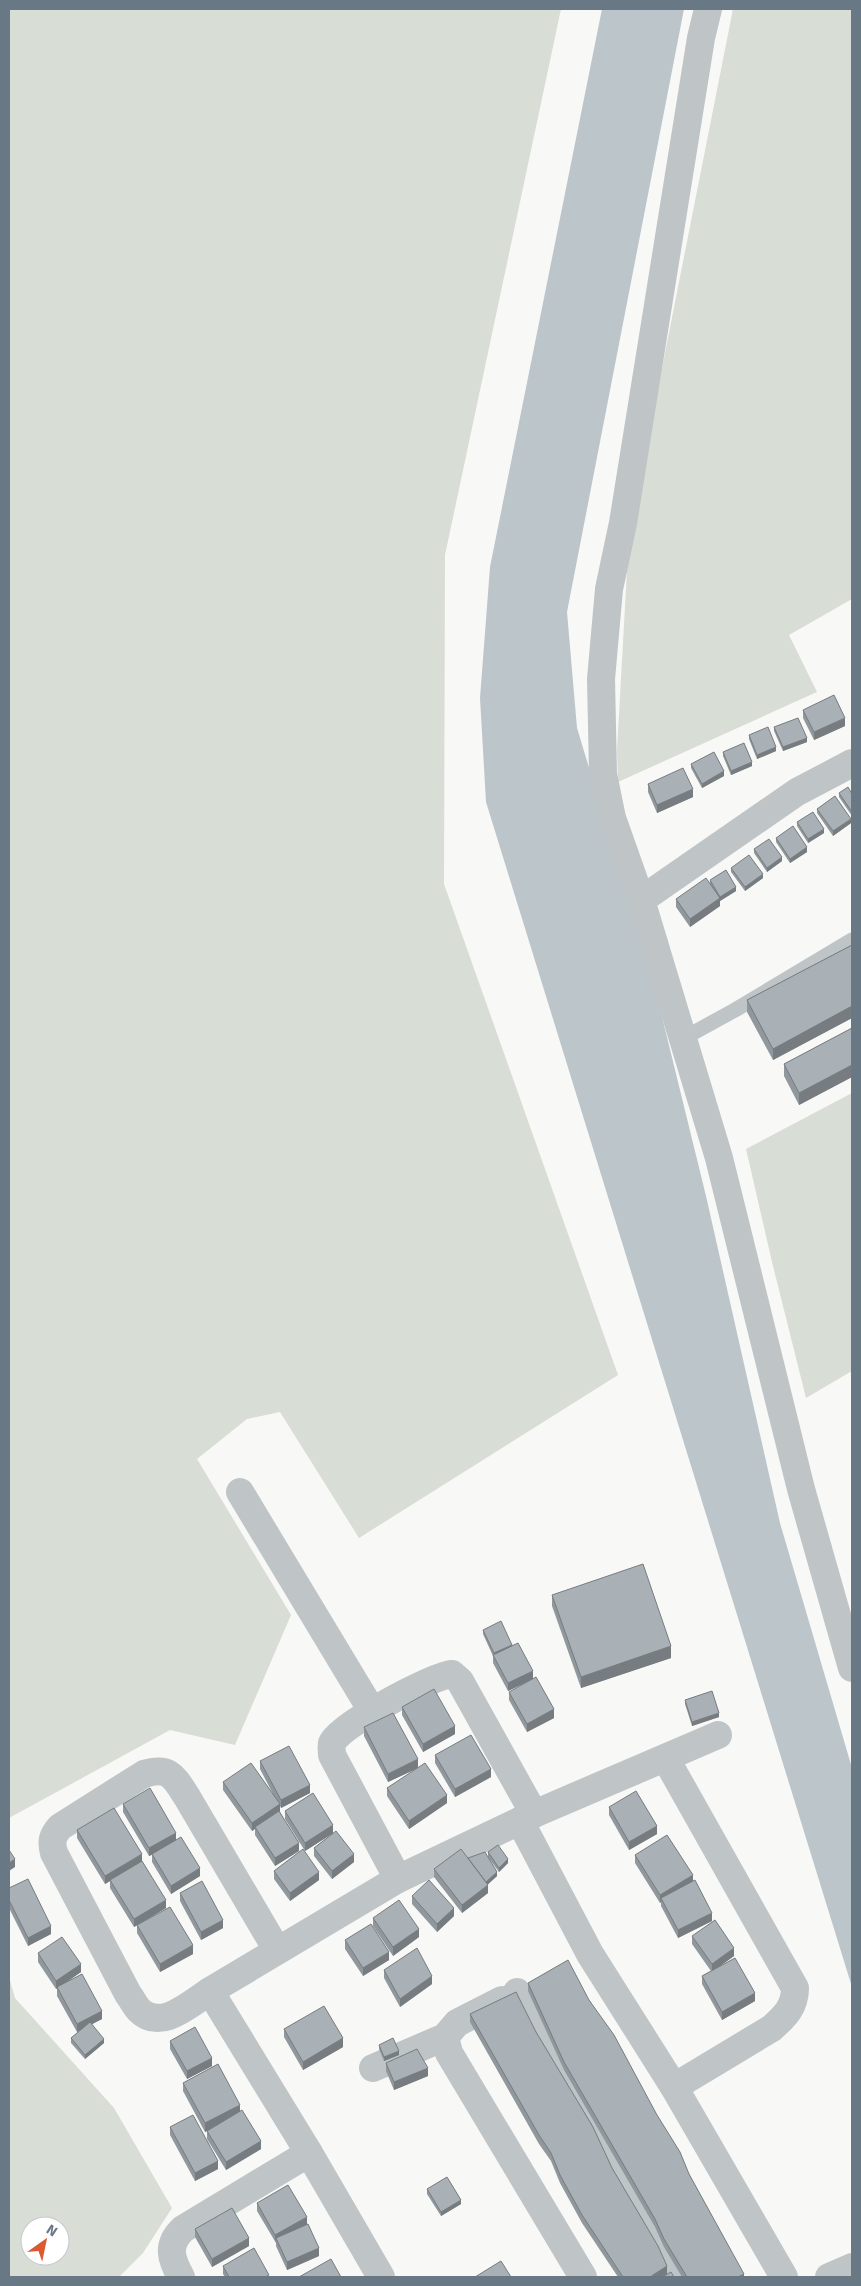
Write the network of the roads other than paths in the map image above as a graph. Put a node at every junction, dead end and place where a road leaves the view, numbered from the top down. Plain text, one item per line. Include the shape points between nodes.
1 (708, 9) edge
2 (852, 762) edge
3 (640, 900) junction
4 (852, 940) edge
5 (684, 1038) junction
6 (240, 1492) dead end
7 (852, 1668) edge
8 (372, 1711) junction
9 (718, 1735) dead end
10 (666, 1759) junction
11 (527, 1818) junction
12 (398, 1879) junction
13 (277, 1950) junction
14 (590, 1954) junction
15 (566, 1967) edge
16 (541, 1979) edge
17 (210, 1991) junction
18 (517, 1992) junction
19 (445, 2037) junction
20 (373, 2068) dead end
21 (674, 2087) junction
22 (309, 2153) junction
23 (852, 2267) edge
24 (780, 2276) edge
25 (181, 2277) edge
26 (381, 2277) edge
27 (583, 2277) edge
28 (673, 2277) edge
29 (829, 2277) edge

1 - 3 street via 610,589 601,679 603,774 612,818
2 - 3 street via 797,792
3 - 5 street
4 - 5 lane
5 - 7 street via 720,1158 801,1489
6 - 8 street
8 - 11 street via 436,1677 452,1674 460,1680
8 - 12 street via 338,1735 332,1744 332,1755
9 - 10 street
10 - 11 street
10 - 21 street via 795,1988 792,2006 772,2028
11 - 12 street
11 - 14 street
12 - 13 street
13 - 17 street
13 - 17 street via 187,1797 175,1778 166,1771 144,1774 60,1827 51,1843 54,1853 139,2010 159,2019
14 - 15 street
14 - 21 street
16 - 18 street
17 - 22 street
18 - 19 street via 457,2023
18 - 28 street
19 - 20 street
19 - 27 street via 449,2053
21 - 24 street
22 - 25 street via 175,2236 170,2255
22 - 26 street
23 - 29 street

